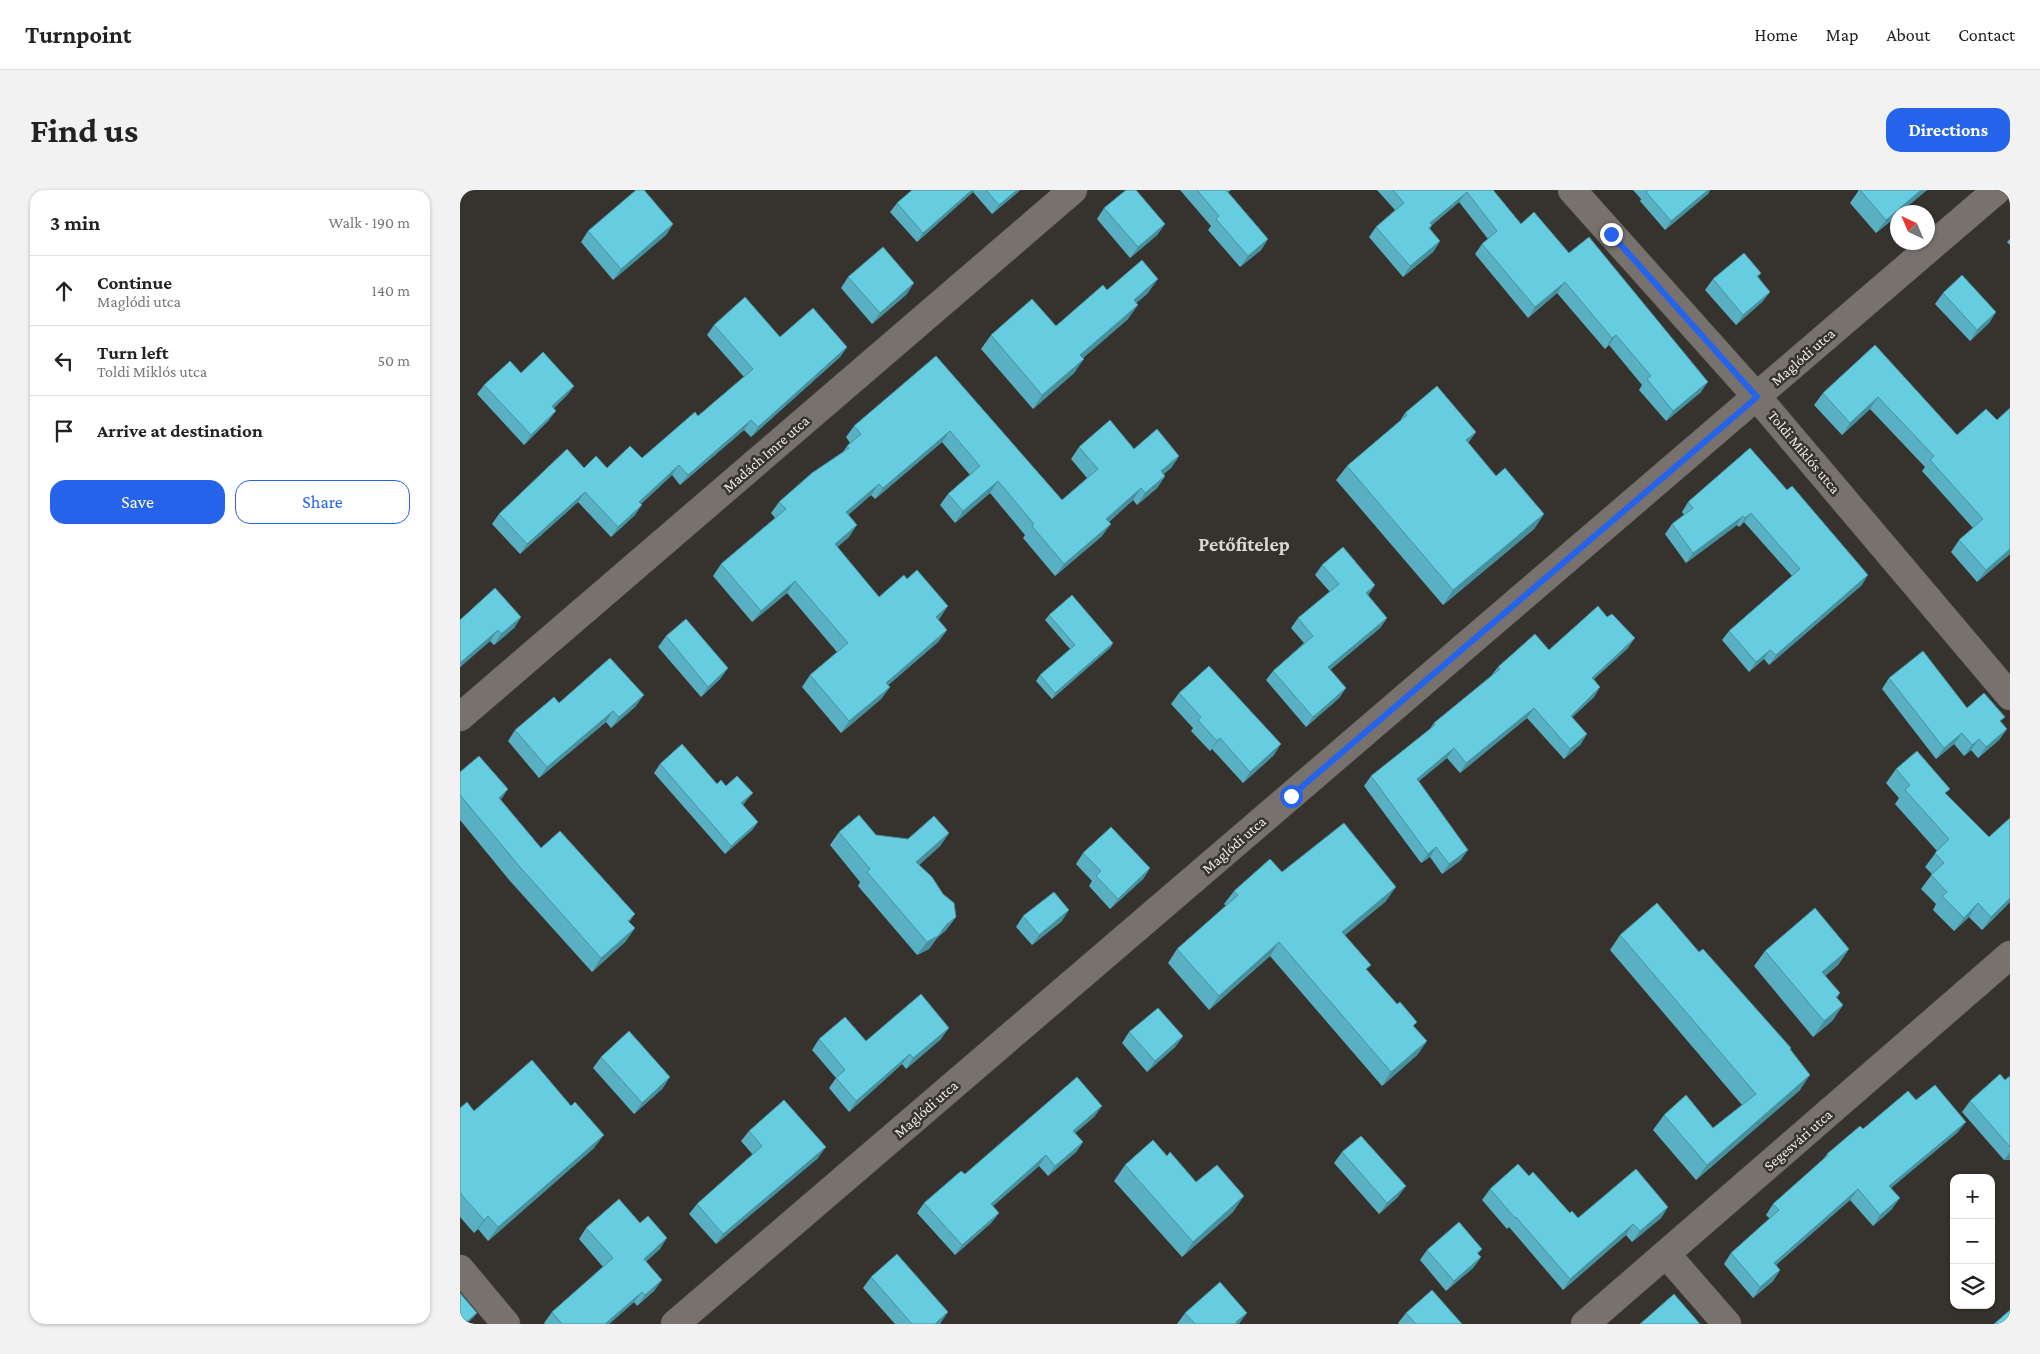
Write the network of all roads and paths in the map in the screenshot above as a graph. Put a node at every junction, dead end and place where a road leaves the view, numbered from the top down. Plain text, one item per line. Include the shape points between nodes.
1 (1073, 190) edge
2 (1572, 190) edge
3 (1997, 190) edge
4 (1757, 397) junction
5 (2010, 696) edge
6 (460, 717) edge
7 (2010, 955) edge
8 (1666, 1254) junction
9 (460, 1270) edge
10 (506, 1324) edge
11 (674, 1324) edge
12 (1585, 1324) edge
13 (1727, 1324) edge

1 - 6 street, Madách Imre utca
2 - 4 street, Toldi Miklós utca
3 - 4 street, Maglódi utca
4 - 5 street, Toldi Miklós utca
4 - 11 street, Maglódi utca
7 - 8 street, Segesvári utca
8 - 12 street, Segesvári utca
8 - 13 street
9 - 10 street

